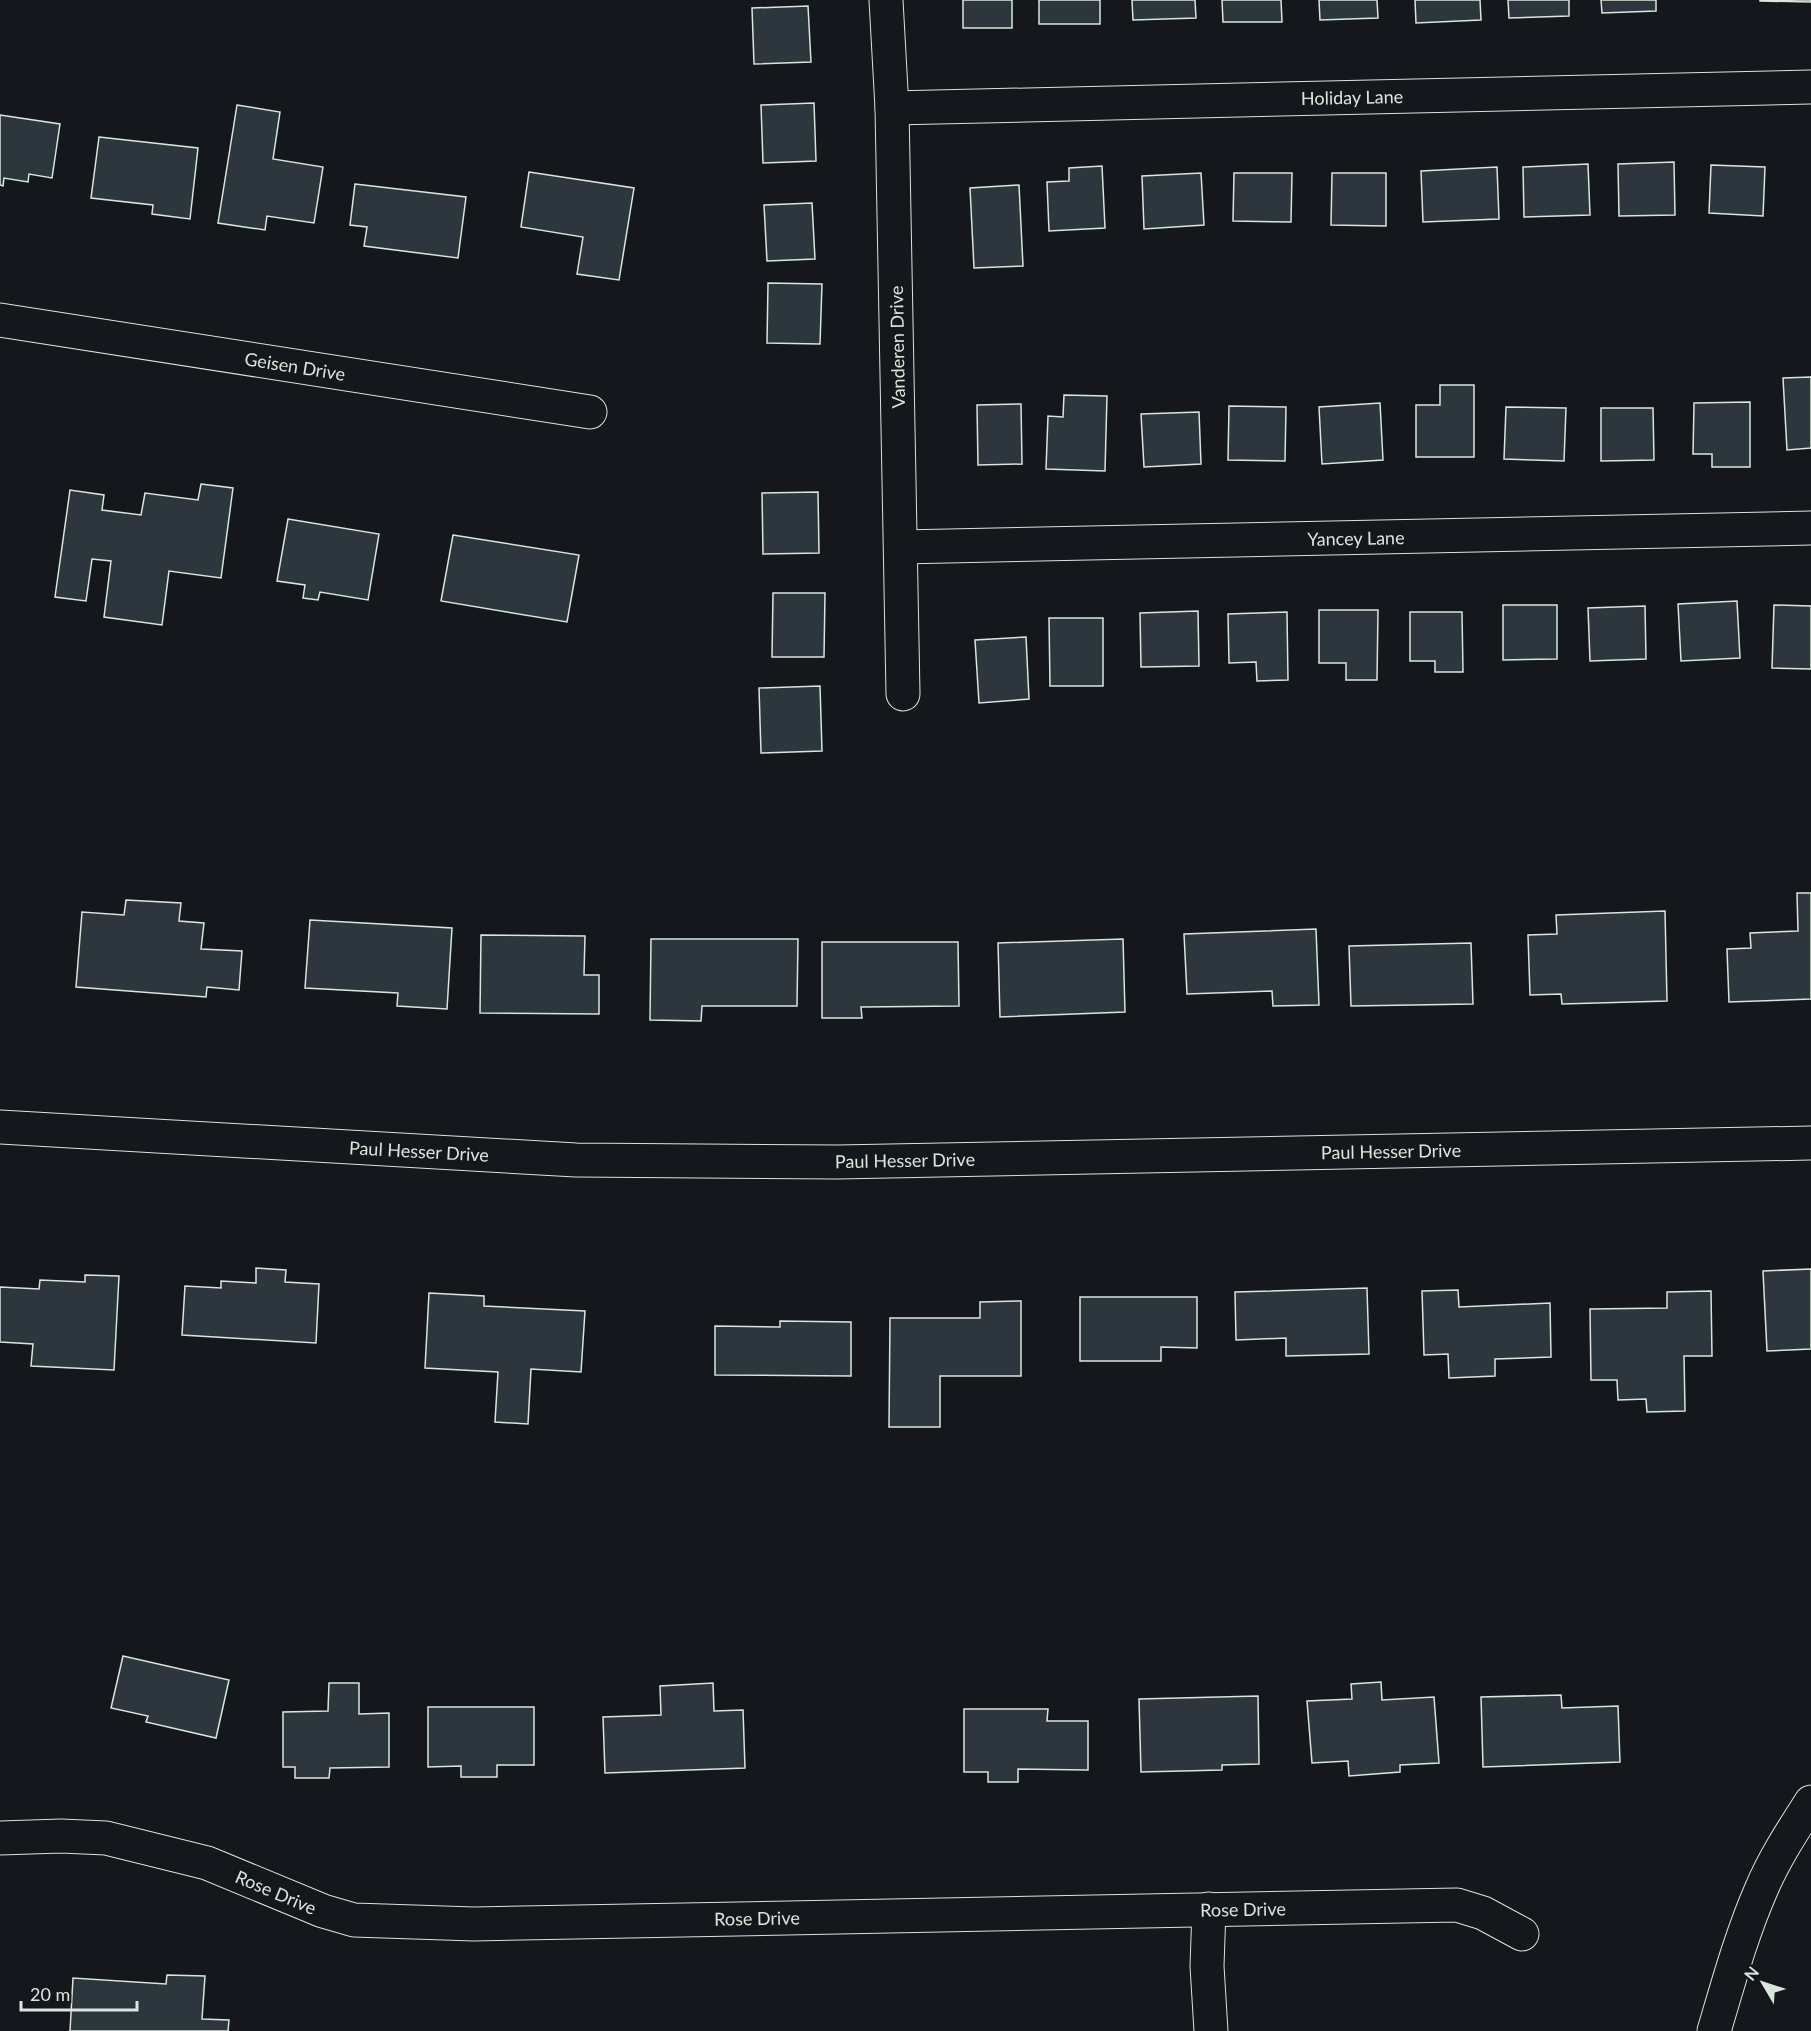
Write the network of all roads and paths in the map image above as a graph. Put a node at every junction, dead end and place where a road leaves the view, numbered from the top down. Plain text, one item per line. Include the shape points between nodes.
1 (886, 0) edge
2 (1811, 87) edge
3 (892, 108) junction
4 (0, 320) edge
5 (590, 412) dead end
6 (1811, 528) edge
7 (902, 547) junction
8 (903, 694) dead end
9 (0, 1127) edge
10 (1811, 1143) edge
11 (1811, 1802) edge
12 (0, 1838) edge
13 (1209, 1909) junction
14 (1522, 1934) dead end
15 (1211, 2031) edge
16 (1714, 2031) edge

1 - 3 main road, Vanderen Drive
2 - 3 main road, Holiday Lane
3 - 7 main road, Vanderen Drive
4 - 5 main road, Geisen Drive
6 - 7 main road, Yancey Lane
7 - 8 main road, Vanderen Drive
9 - 10 main road, Paul Hesser Drive via 600,1160 838,1162
11 - 16 main road via 1761,1890
12 - 13 main road, Rose Drive via 106,1838 207,1863 322,1911 354,1920 486,1924
13 - 14 main road, Rose Drive via 1457,1905 1483,1913
13 - 15 main road

